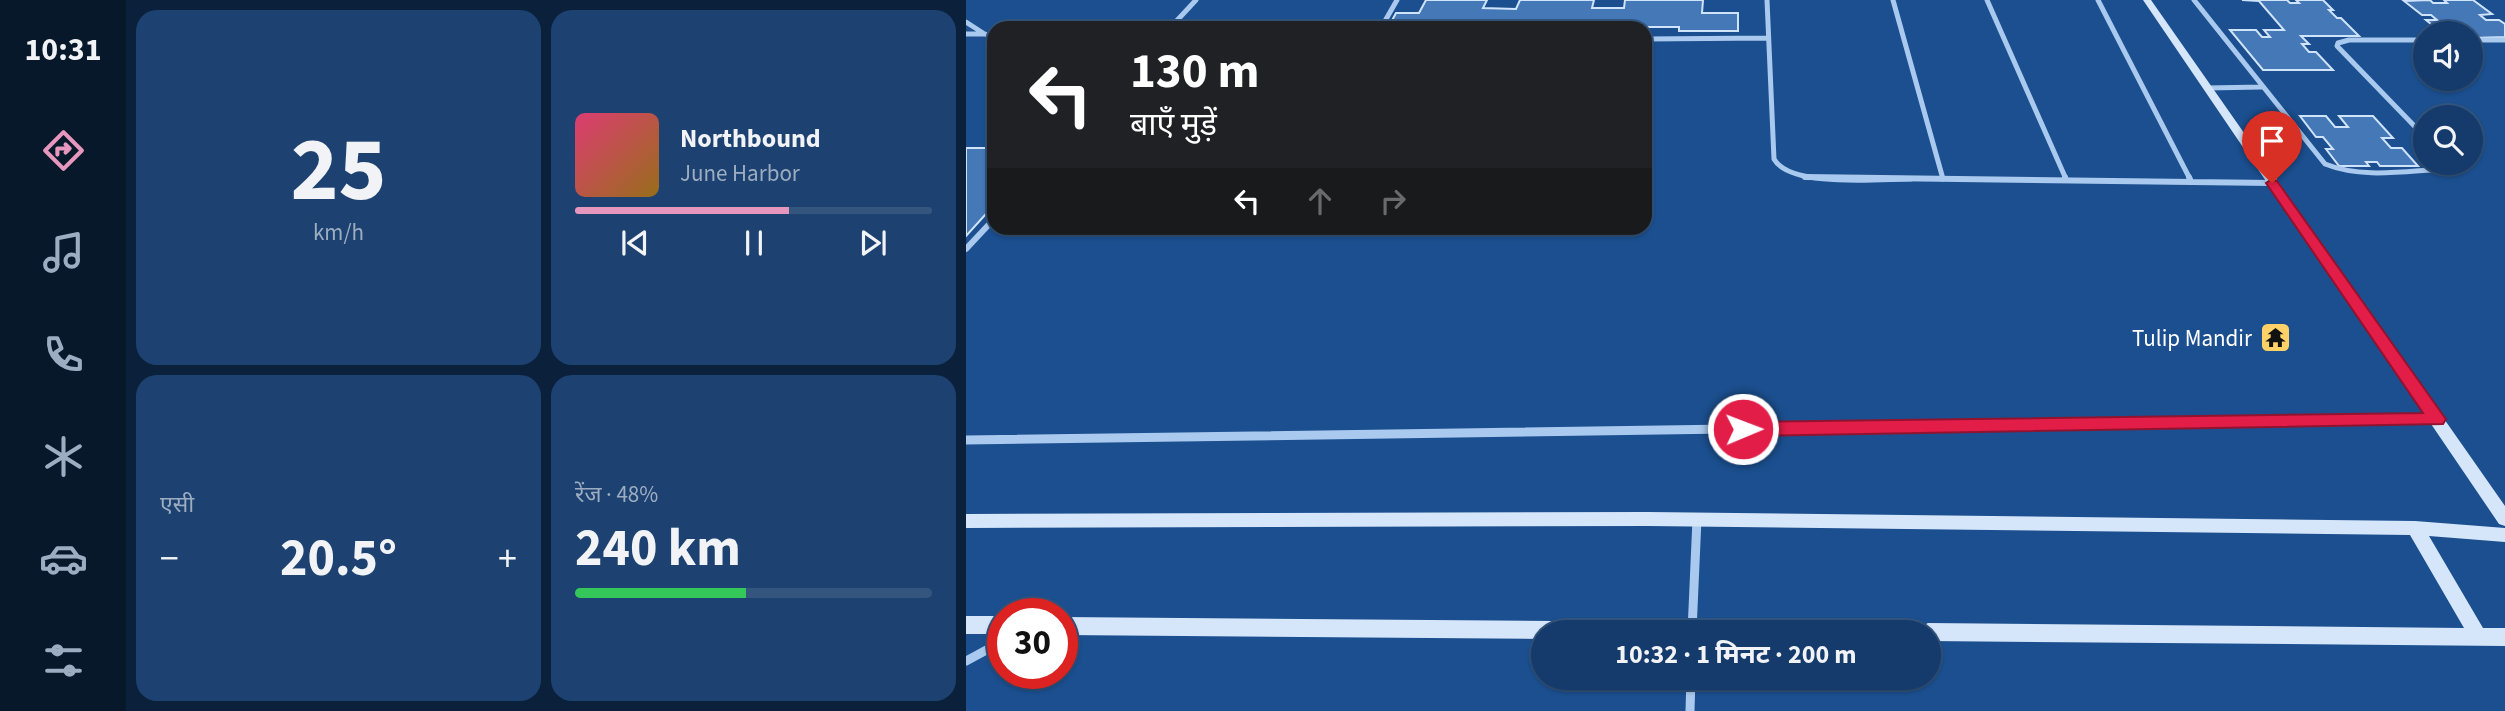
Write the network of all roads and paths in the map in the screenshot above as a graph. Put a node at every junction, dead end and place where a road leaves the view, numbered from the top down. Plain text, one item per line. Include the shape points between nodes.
1 (1196, 0) edge
2 (1396, 0) edge
3 (1767, 0) edge
4 (1893, 0) edge
5 (1987, 0) edge
6 (2098, 0) edge
7 (2147, 0) edge
8 (2194, 0) edge
9 (1176, 21) edge
10 (1385, 21) edge
11 (966, 22) edge
12 (966, 33) edge
13 (985, 34) joint
14 (1768, 38) junction
15 (1652, 39) edge
16 (2413, 40) edge
17 (2483, 40) edge
18 (2505, 40) edge
19 (2262, 87) junction
20 (2207, 88) junction
21 (2413, 125) edge
22 (2413, 170) edge
23 (1943, 179) junction
24 (2066, 180) junction
25 (2191, 182) junction
26 (2272, 183) junction
27 (987, 226) edge
28 (966, 249) edge
29 (2437, 419) junction
30 (966, 439) edge
31 (1697, 519) junction
32 (2505, 519) edge
33 (966, 521) edge
34 (2415, 528) junction
35 (2505, 535) edge
36 (1693, 620) edge
37 (966, 625) edge
38 (987, 625) edge
39 (1078, 626) edge
40 (1531, 630) edge
41 (1941, 632) edge
42 (2477, 634) junction
43 (2505, 637) edge
44 (987, 650) edge
45 (966, 661) edge
46 (1691, 690) edge
47 (1690, 711) edge

1 - 9 street
2 - 10 street
3 - 14 street
4 - 23 street
5 - 24 street
6 - 25 street
7 - 20 street
8 - 19 street
11 - 13 street
12 - 13 street
14 - 15 street
14 - 23 street via 1778,167 1810,178
16 - 21 street via 2349,40 2337,46
17 - 18 street
19 - 20 street
19 - 22 street via 2319,157 2335,169
20 - 26 street
23 - 24 street
24 - 25 street
25 - 26 street
26 - 29 street
27 - 28 street
29 - 30 street
29 - 32 street
31 - 33 street
31 - 34 street
31 - 36 street
34 - 35 street
34 - 42 street
37 - 38 street
39 - 40 street
41 - 42 street
42 - 43 street
44 - 45 street
46 - 47 street

